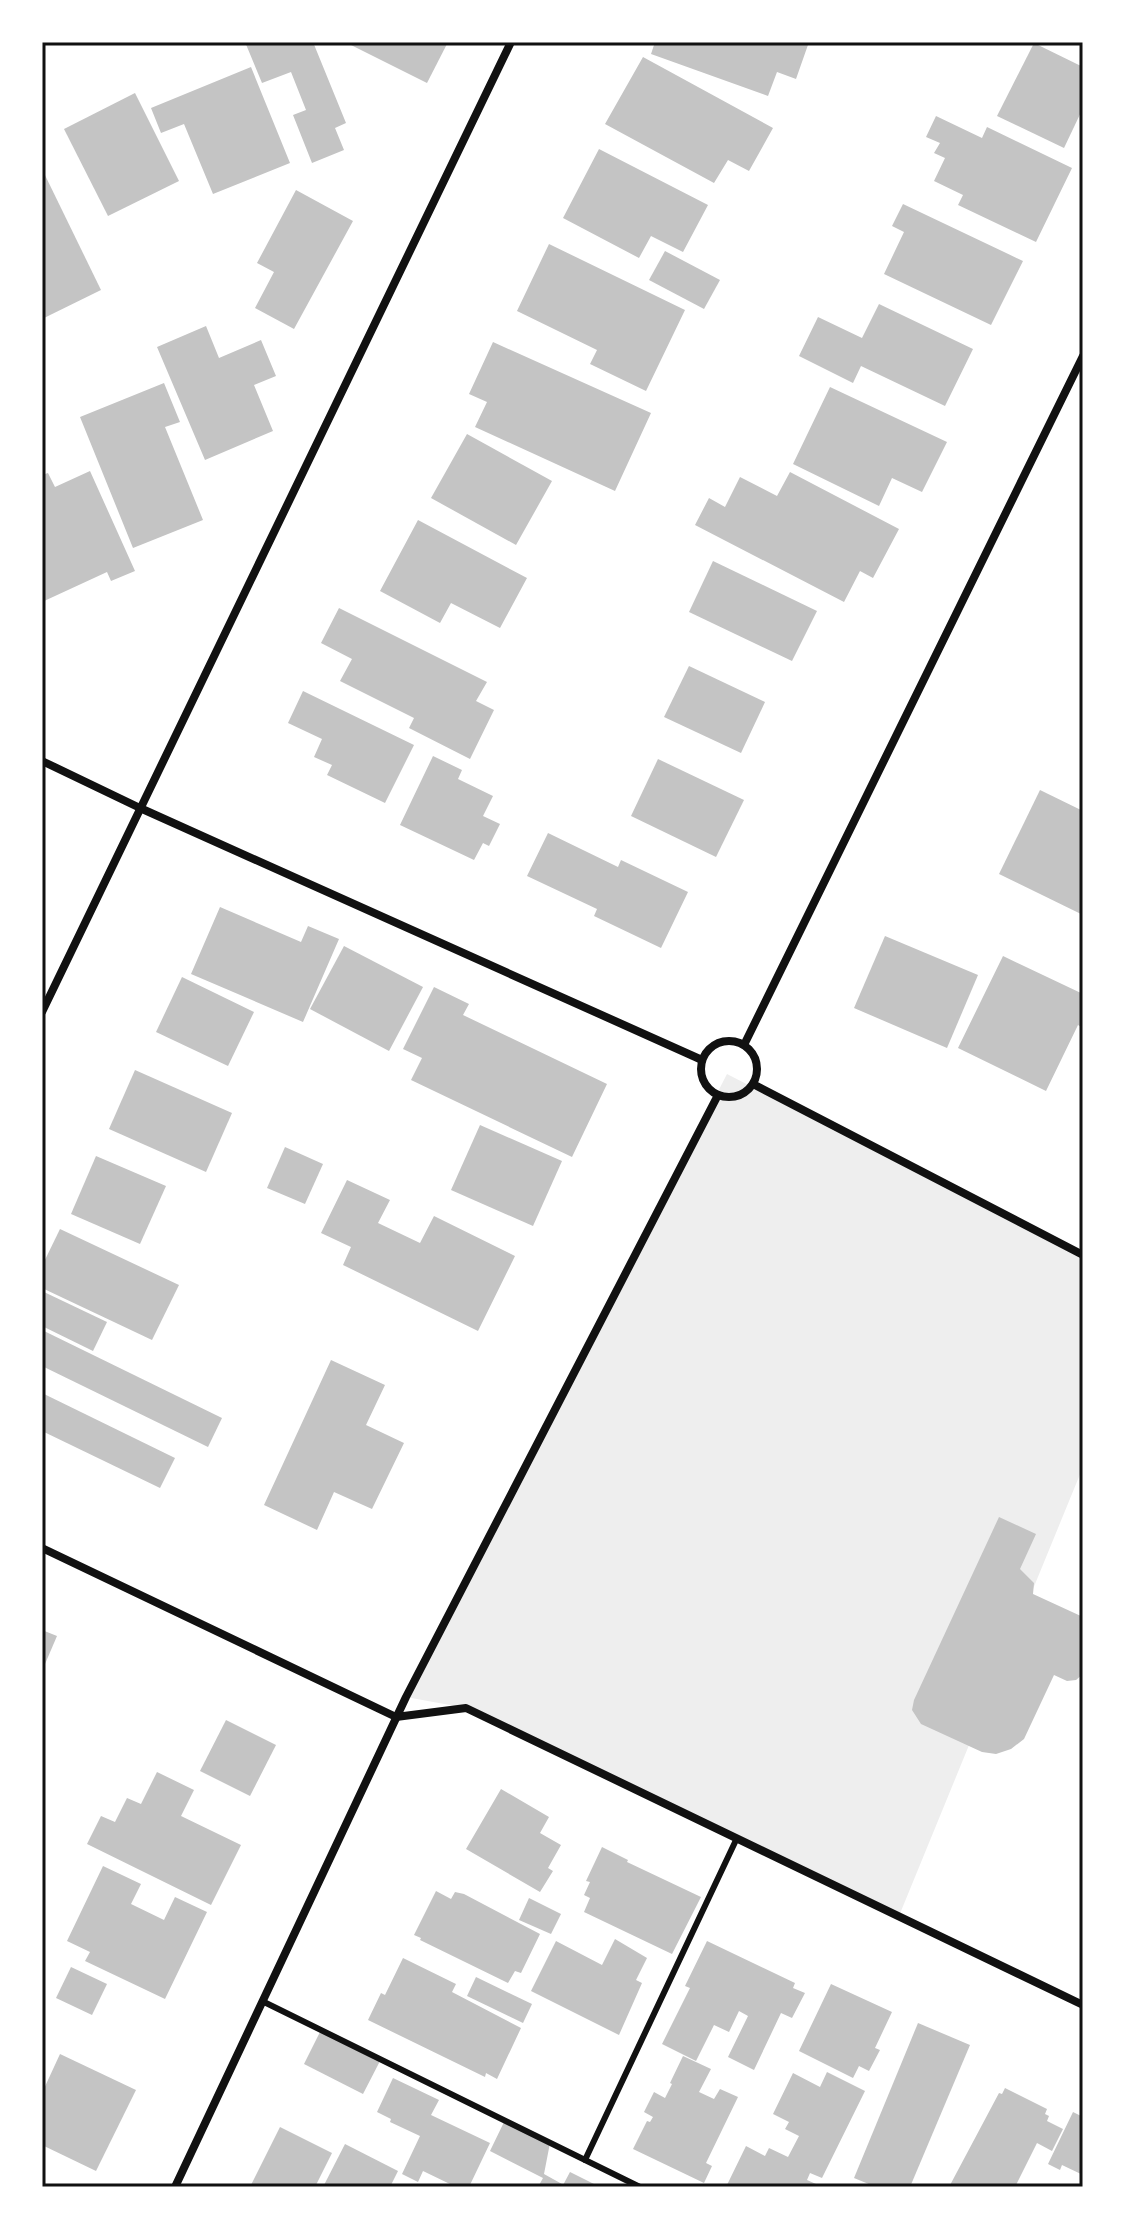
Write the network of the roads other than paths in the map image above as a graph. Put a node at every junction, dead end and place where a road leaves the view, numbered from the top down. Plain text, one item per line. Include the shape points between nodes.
1 (511, 42) edge
2 (1083, 356) edge
3 (42, 761) edge
4 (140, 808) junction
5 (42, 1012) edge
6 (744, 1045) junction
7 (702, 1060) junction
8 (753, 1084) junction
9 (718, 1095) junction
10 (1083, 1255) edge
11 (42, 1548) edge
12 (396, 1717) junction
13 (737, 1838) junction
14 (262, 2001) junction
15 (1083, 2005) edge
16 (585, 2160) junction
17 (175, 2187) edge
18 (640, 2187) edge

1 - 4 street
2 - 6 street
3 - 4 street
4 - 5 street
4 - 7 street
6 - 7 street via 719,1042
6 - 8 street via 756,1058
7 - 9 street via 705,1085
8 - 9 street via 737,1096
8 - 10 street
9 - 12 street
11 - 12 street
12 - 13 street via 466,1708
12 - 14 street
13 - 15 street
13 - 16 lane
14 - 16 lane
14 - 17 street
16 - 18 lane

